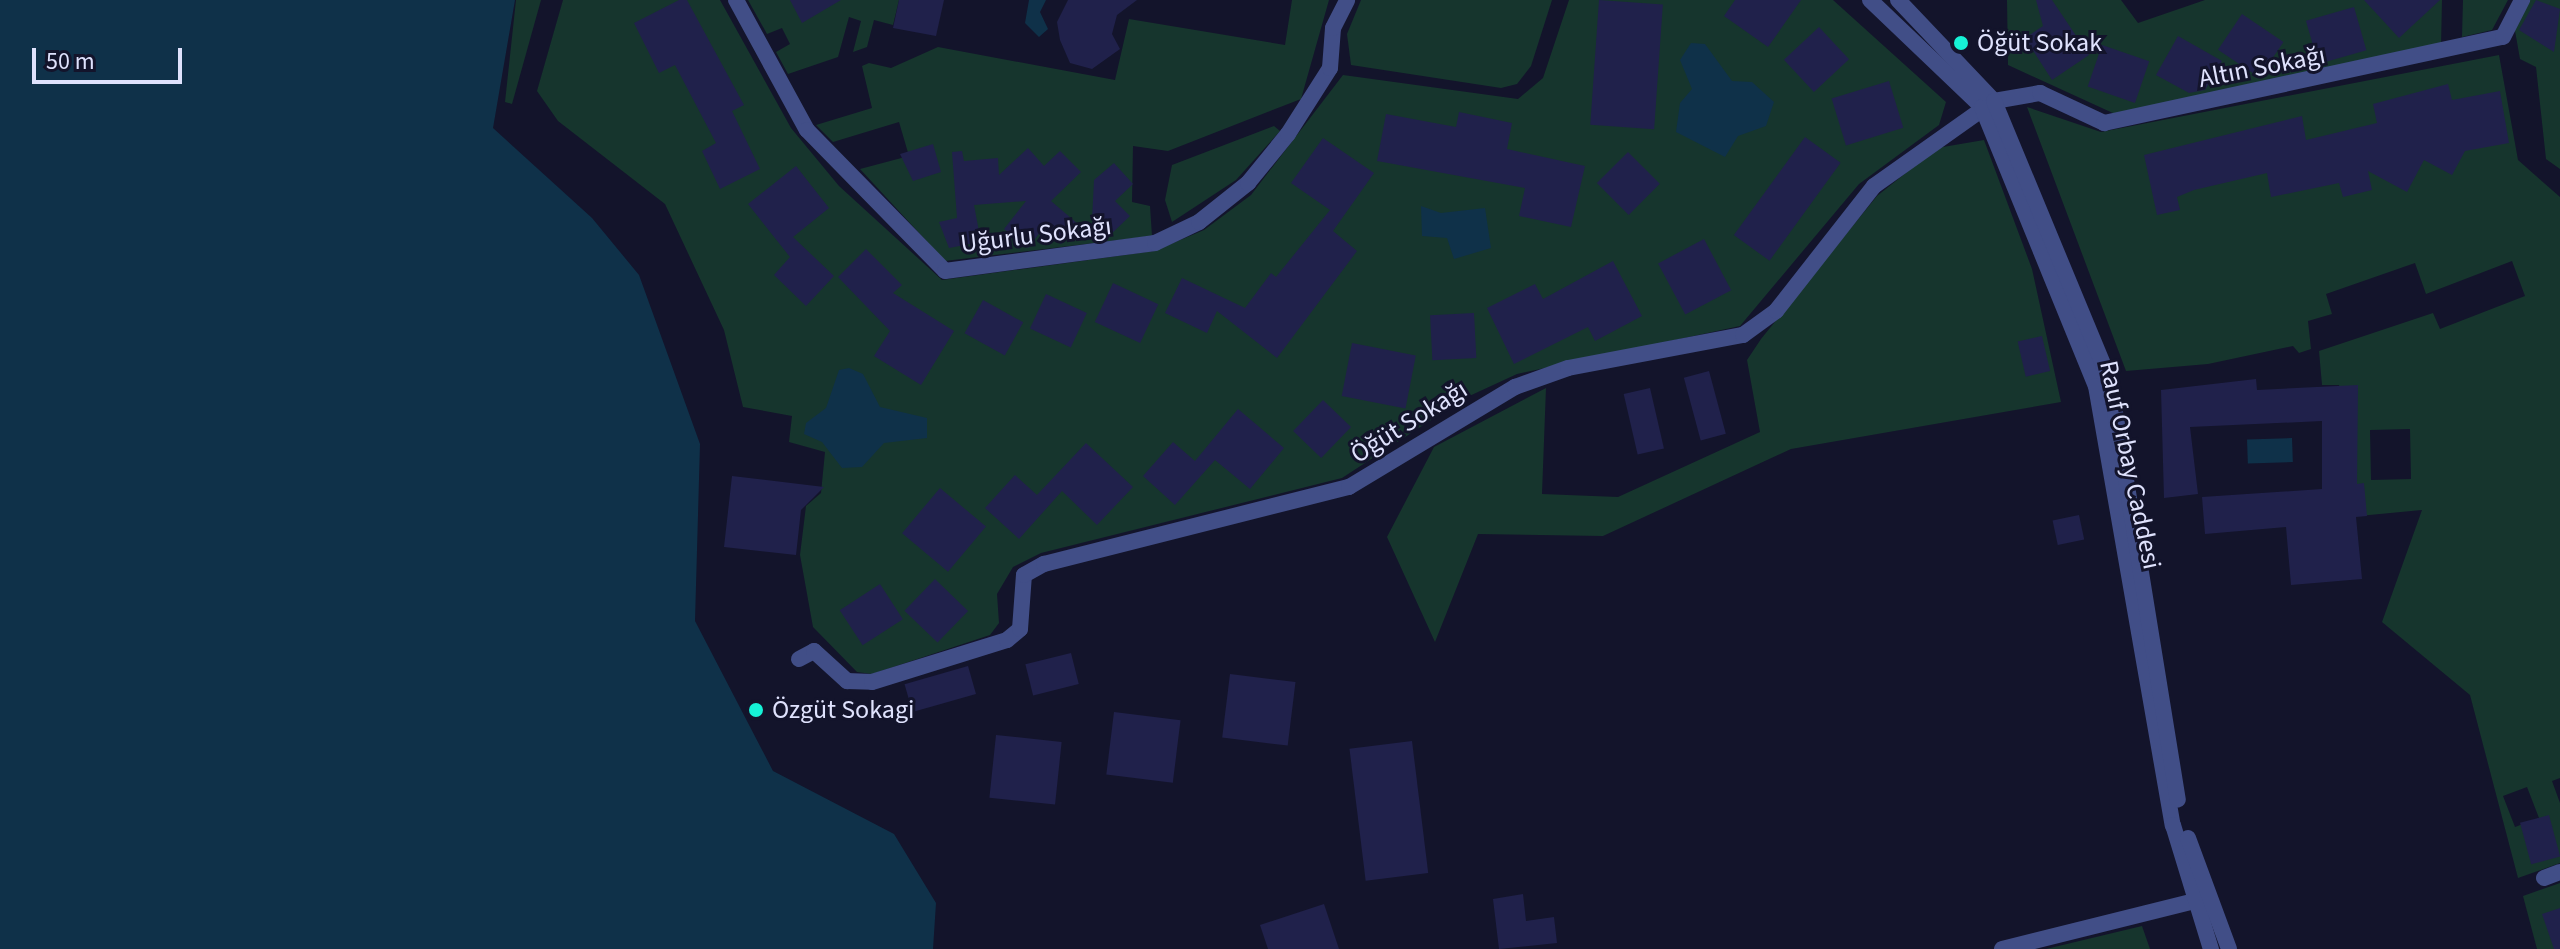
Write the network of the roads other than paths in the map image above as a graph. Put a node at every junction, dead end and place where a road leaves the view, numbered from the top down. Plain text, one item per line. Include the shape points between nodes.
1 (736, 0) edge
2 (1347, 0) edge
3 (1870, 0) edge
4 (1898, 0) edge
5 (2522, 0) edge
6 (1988, 104) junction
7 (799, 659) dead end
8 (2560, 872) edge
9 (2544, 878) dead end
10 (2199, 901) junction
11 (2002, 949) edge
12 (2211, 949) edge
13 (2229, 949) edge

1 - 2 street, Uğurlu Sokağı via 807,130 945,271 1155,243 1199,222 1248,183 1288,134 1330,68 1333,28
3 - 6 street, Rauf Orbay Caddesi
4 - 6 street, Rauf Orbay Caddesi
5 - 6 street, Altın Sokağı via 2503,37 2104,123 2040,93
6 - 7 street, Öğüt Sokağı via 1874,186 1776,311 1743,335 1568,368 1502,394 1349,487 1044,564 1024,575 1020,629 1007,640 872,682 847,681 814,651
6 - 10 street, Rauf Orbay Caddesi via 2096,386
8 - 9 street
10 - 11 street
10 - 12 street, Rauf Orbay Caddesi
10 - 13 street, Rauf Orbay Caddesi

